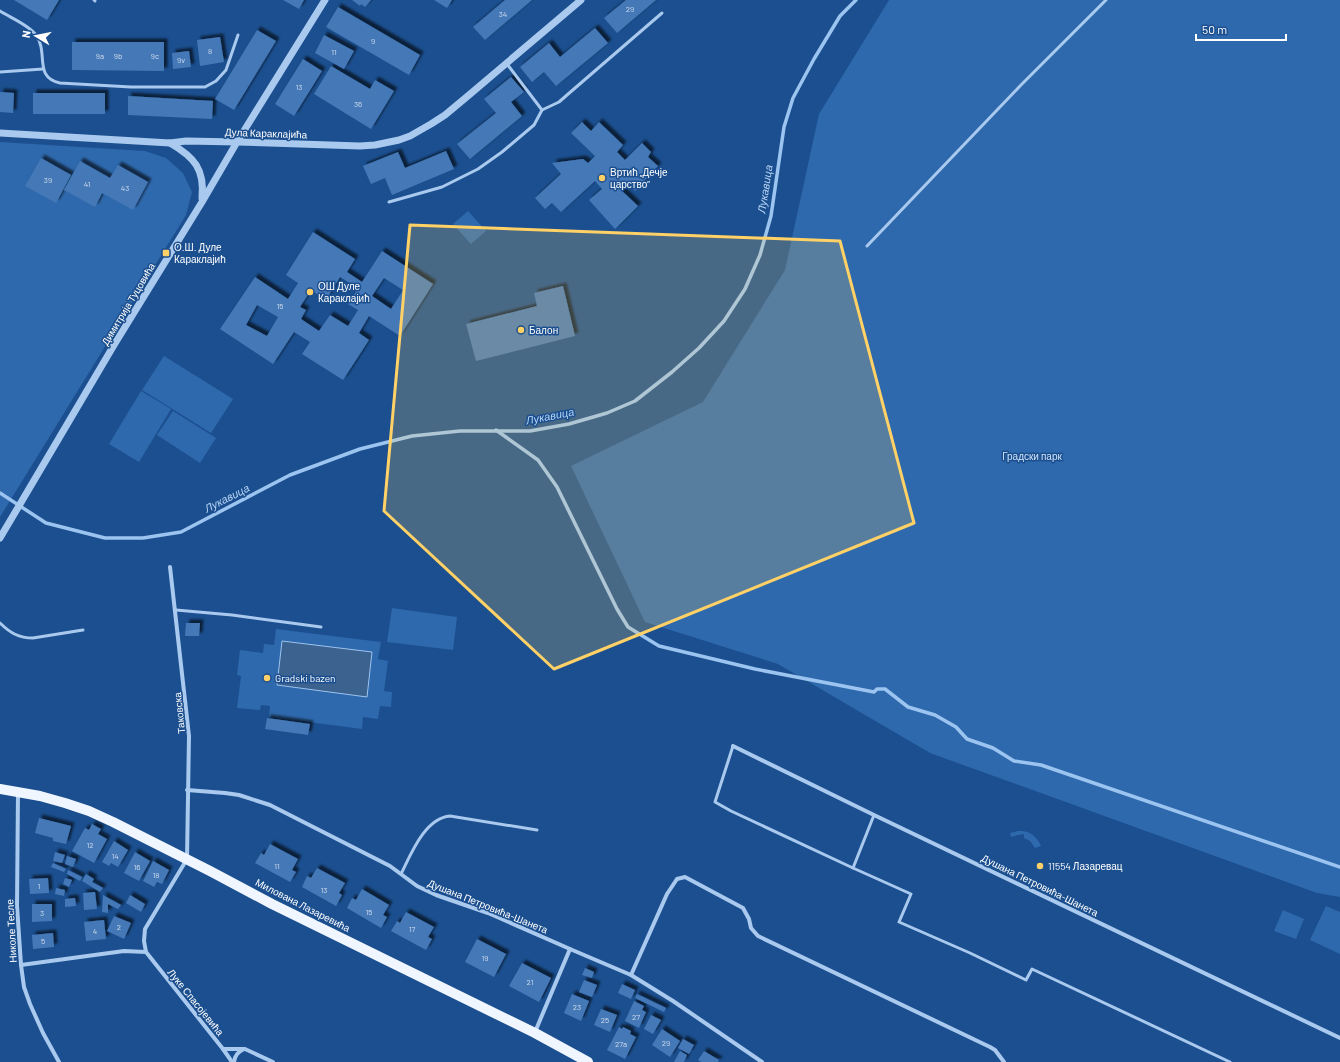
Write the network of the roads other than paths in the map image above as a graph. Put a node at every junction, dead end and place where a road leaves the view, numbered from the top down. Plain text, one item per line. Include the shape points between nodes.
1 (326, 0) edge
2 (581, 0) edge
3 (1106, 0) edge
4 (0, 11) edge
5 (662, 13) dead end
6 (238, 35) dead end
7 (507, 63) junction
8 (43, 69) junction
9 (0, 72) edge
10 (542, 110) junction
11 (0, 133) edge
12 (236, 142) junction
13 (170, 143) junction
14 (202, 202) junction
15 (389, 202) dead end
16 (867, 246) dead end
17 (2, 535) edge
18 (170, 567) dead end
19 (176, 610) junction
20 (0, 623) edge
21 (321, 627) dead end
22 (83, 630) dead end
23 (733, 746) joint
24 (0, 789) edge
25 (187, 790) junction
26 (18, 792) junction
27 (874, 815) junction
28 (538, 830) dead end
29 (187, 859) junction
30 (853, 868) junction
31 (401, 874) junction
32 (570, 949) junction
33 (146, 952) junction
34 (21, 965) junction
35 (631, 974) junction
36 (535, 1033) junction
37 (1340, 1038) edge
38 (223, 1049) junction
39 (245, 1049) junction
40 (59, 1062) edge
41 (233, 1062) edge
42 (273, 1062) edge
43 (588, 1062) edge
44 (762, 1062) edge
45 (1004, 1062) edge
46 (1230, 1062) edge

1 - 12 street, Димитрија Туцовића
2 - 7 street, Дула Караклајића
3 - 16 lane
4 - 8 lane via 36,35 41,47
5 - 10 lane via 559,102
6 - 8 lane via 226,70 216,81 205,87 131,87 60,83 49,79
7 - 10 lane
7 - 12 street, Дула Караклајића via 445,115 410,136 390,143 360,146
8 - 9 lane
10 - 15 lane via 534,125 478,169 442,187
11 - 13 street, Дула Караклајића
12 - 13 street, Дула Караклајића
12 - 14 street, Димитрија Туцовића
13 - 14 street via 186,152 197,165 202,182
14 - 17 street, Димитрија Туцовића
18 - 19 street, Таковска
19 - 21 lane via 232,614
19 - 25 street, Таковска via 189,736
20 - 22 lane via 10,632 24,638
23 - 27 street, Душана Петровића-Шанета
23 - 30 lane via 715,802
24 - 26 main road, Милована Лазаревића
25 - 29 street, Таковска
25 - 31 street, Душана Петровића-Шанета via 239,795 270,805
26 - 29 main road, Милована Лазаревића via 65,802 89,811
26 - 34 street, Николе Тесле via 17,906
27 - 30 lane
27 - 37 street, Душана Петровића-Шанета
28 - 31 lane via 450,816 442,818 432,823 423,833
29 - 33 street via 145,929
29 - 36 main road, Милована Лазаревића via 272,904
30 - 46 lane via 911,894 899,922 1026,980 1032,969
31 - 32 street, Душана Петровића-Шанета via 417,886 436,895 488,913
32 - 35 street, Душана Петровића-Шанета
32 - 36 street
33 - 34 street via 124,951
33 - 38 street, Луке Спасојевића
34 - 40 street, Николе Тесле via 30,1004
35 - 44 street, Душана Петровића-Шанета
35 - 45 street via 667,894 677,879 685,877 743,908 758,936 996,1050
36 - 43 main road, Милована Лазаревића
38 - 39 street
38 - 41 street, Луке Спасојевића
39 - 41 street via 238,1053
39 - 42 street

